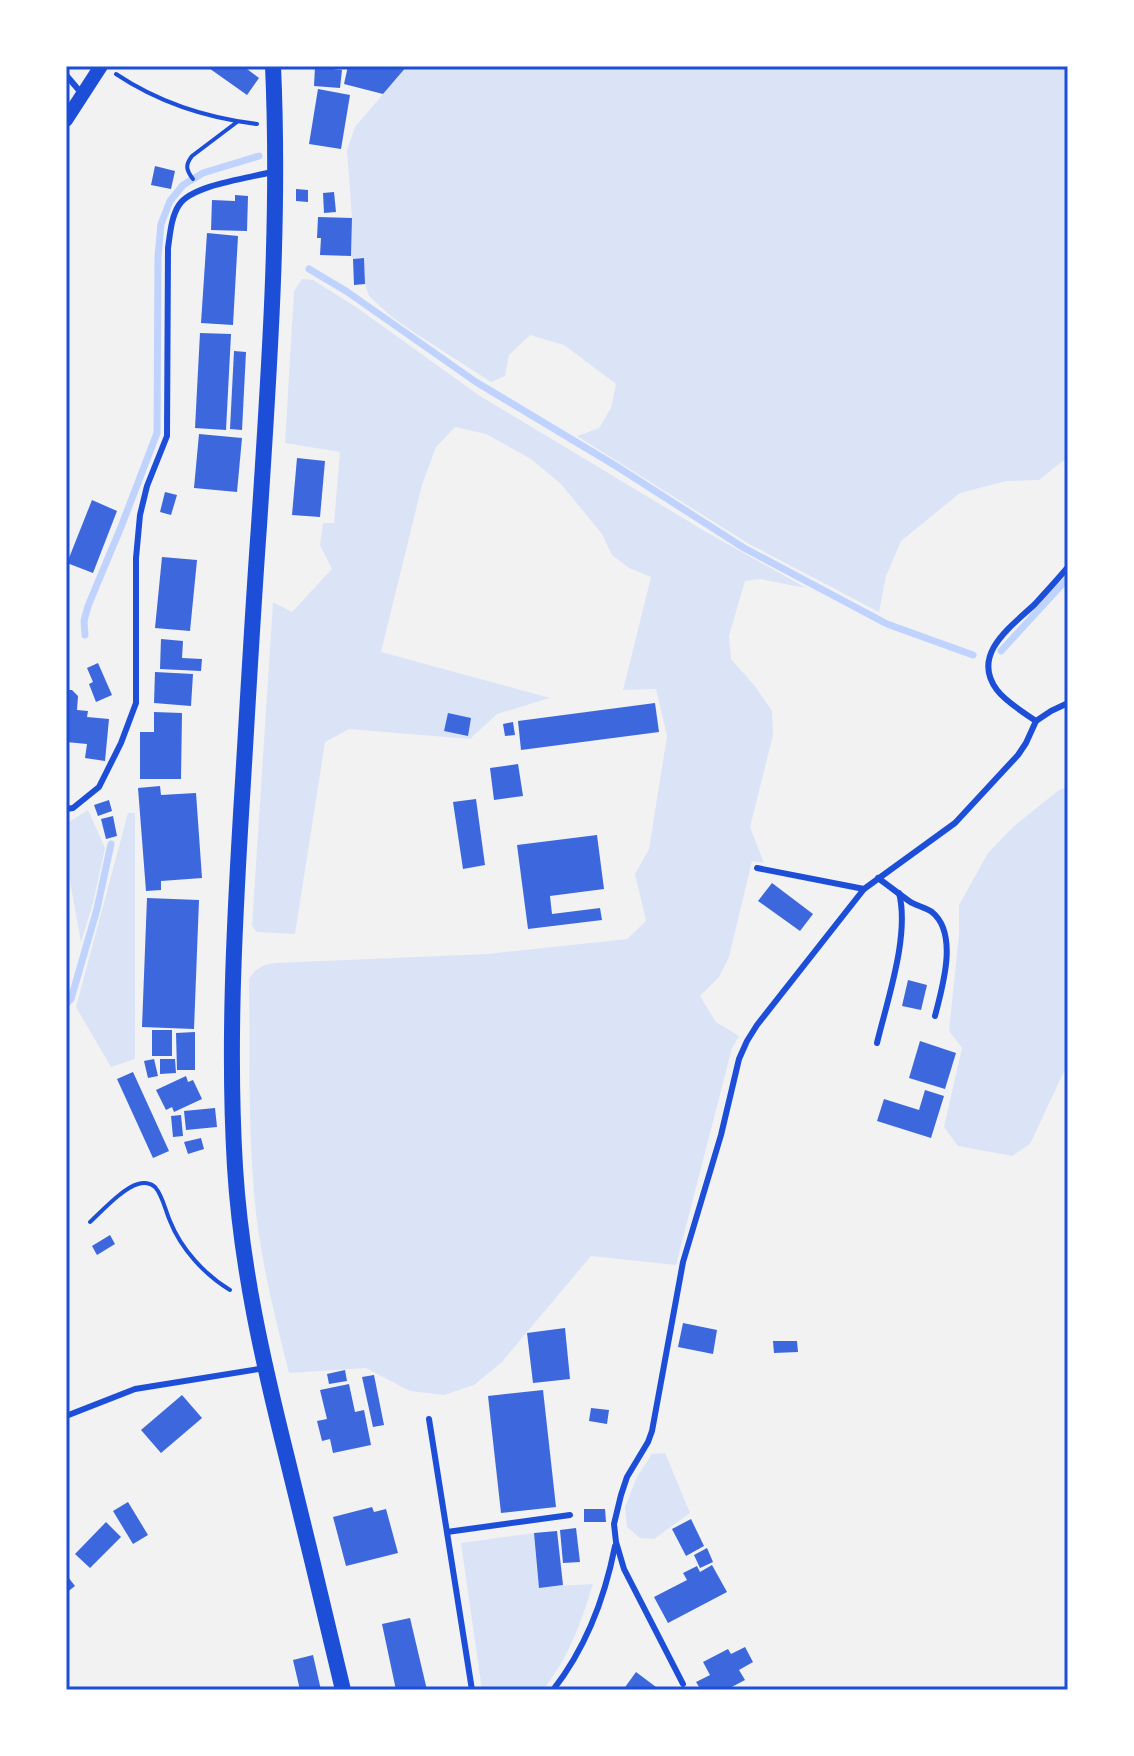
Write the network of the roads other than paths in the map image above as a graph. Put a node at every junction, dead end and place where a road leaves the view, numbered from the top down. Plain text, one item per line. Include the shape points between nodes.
1 (273, 66) edge
2 (107, 69) edge
3 (66, 75) edge
4 (83, 95) junction
5 (66, 120) edge
6 (276, 171) junction
7 (1068, 567) edge
8 (1068, 703) edge
9 (1036, 721) junction
10 (66, 809) edge
11 (757, 868) dead end
12 (878, 878) junction
13 (864, 889) junction
14 (899, 893) junction
15 (935, 1016) dead end
16 (877, 1043) dead end
17 (265, 1368) junction
18 (66, 1416) edge
19 (429, 1419) dead end
20 (570, 1515) dead end
21 (447, 1532) junction
22 (616, 1542) junction
23 (683, 1684) dead end
24 (343, 1690) edge
25 (472, 1690) edge
26 (553, 1690) edge

1 - 6 main road
2 - 4 street
3 - 4 lane
4 - 5 street
6 - 10 lane via 192,194 179,204 173,219 168,248 167,436 147,486 136,558 136,703 99,787
6 - 17 main road via 234,949 235,1165
7 - 9 lane via 999,639 989,659 997,690
8 - 9 lane
9 - 12 lane via 1018,755 955,823
11 - 13 lane
12 - 13 lane
12 - 14 lane
13 - 22 lane via 757,1025 739,1059 683,1262 652,1431 624,1486 614,1524
14 - 15 lane via 942,924 946,958
14 - 16 lane via 902,940
17 - 18 lane via 135,1389
17 - 24 main road
19 - 21 lane
20 - 21 lane
21 - 25 lane
22 - 23 lane via 624,1569
22 - 26 lane via 585,1639

